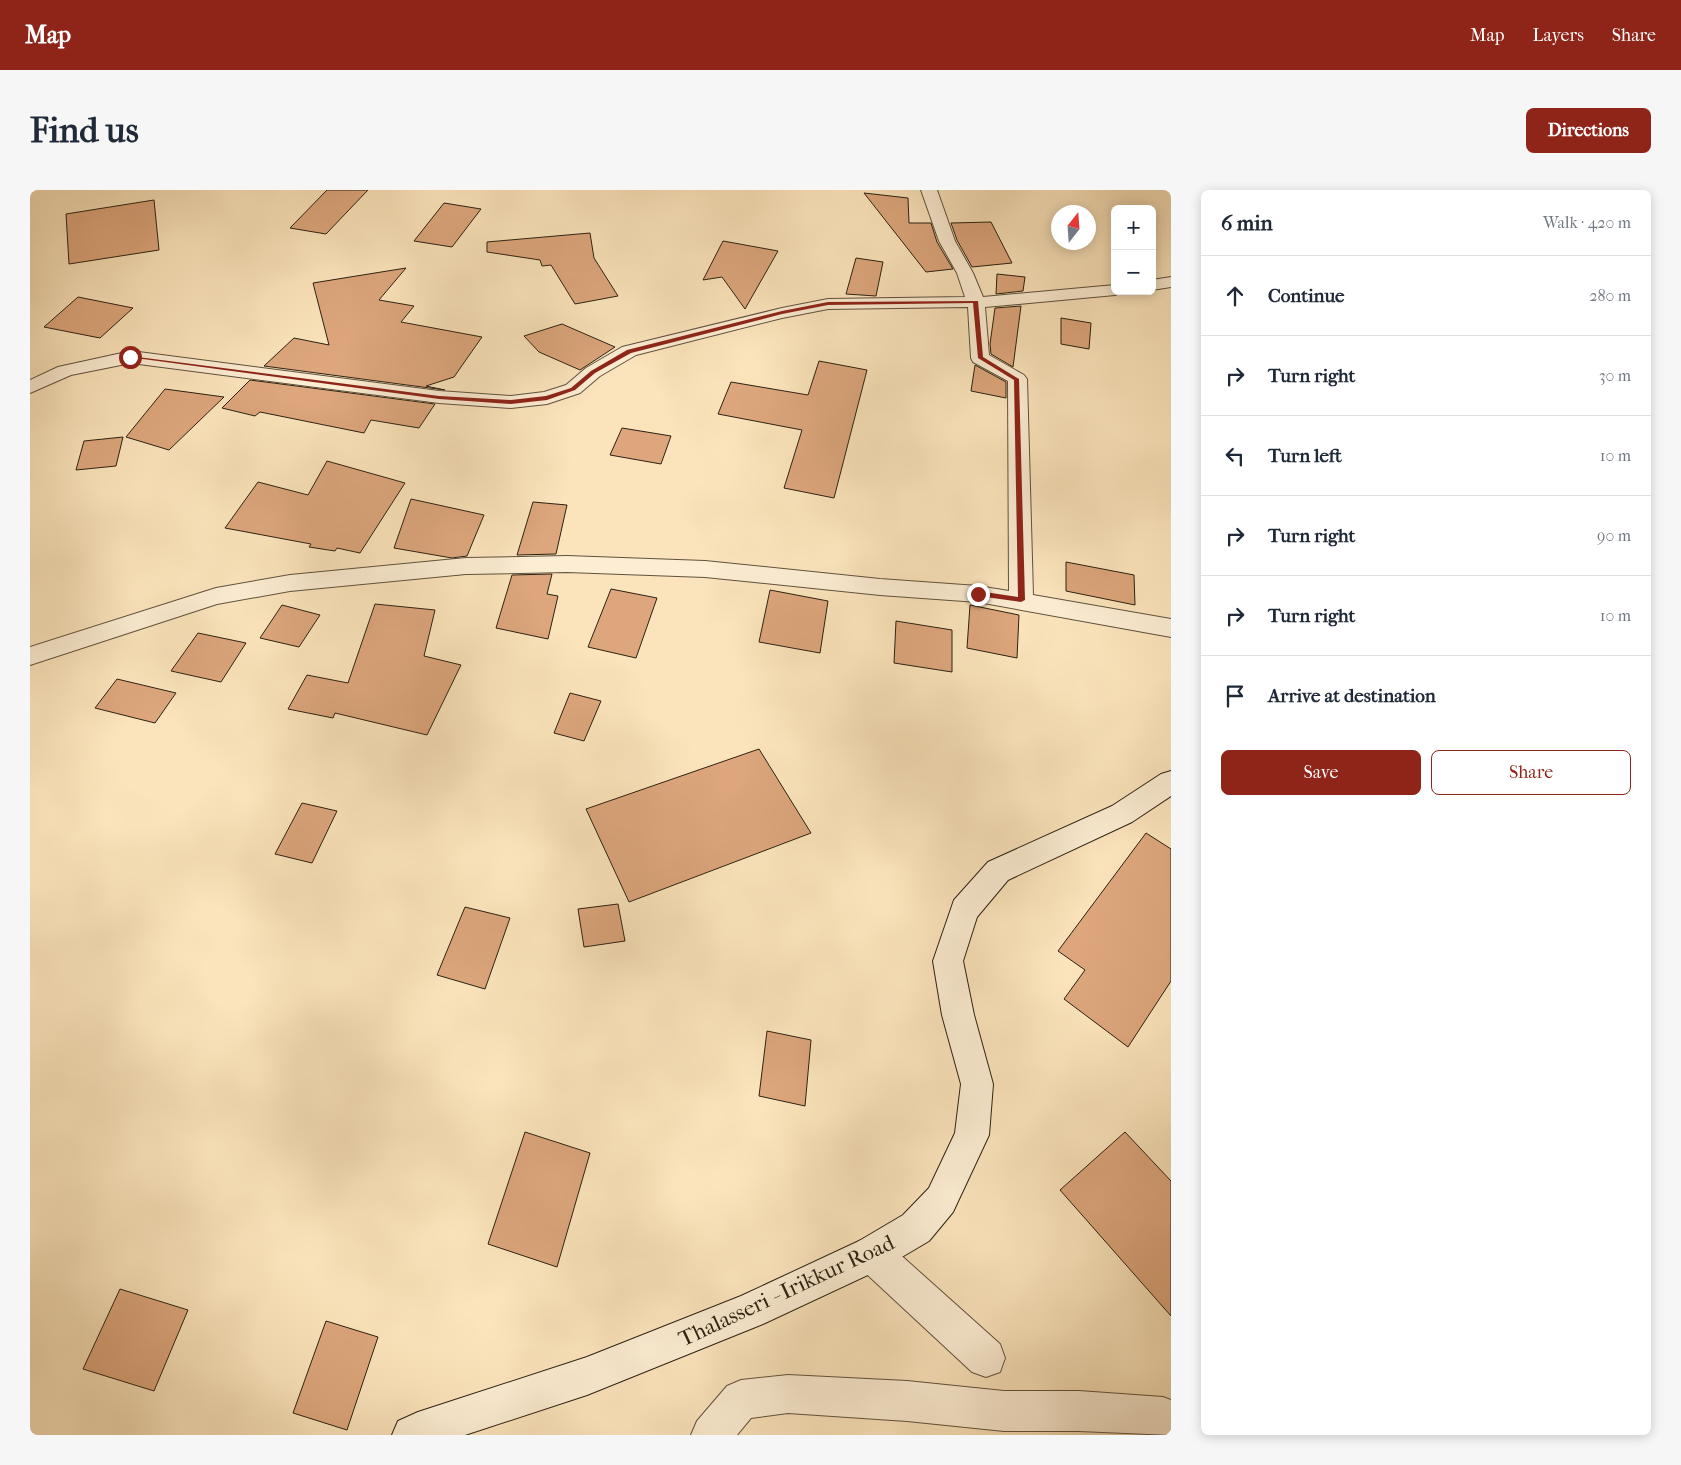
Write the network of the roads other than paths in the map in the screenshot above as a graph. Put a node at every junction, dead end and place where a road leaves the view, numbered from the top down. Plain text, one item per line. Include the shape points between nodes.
1 (929, 190) edge
2 (1171, 282) edge
3 (1156, 284) edge
4 (1111, 290) edge
5 (976, 302) junction
6 (30, 387) edge
7 (1021, 600) junction
8 (1171, 628) edge
9 (30, 656) edge
10 (1171, 782) edge
11 (872, 1254) junction
12 (986, 1358) dead end
13 (1171, 1420) edge
14 (412, 1435) edge
15 (711, 1435) edge

1 - 5 street via 947,241
2 - 3 street
4 - 5 street
5 - 6 street via 828,304 782,312 629,352 593,372 573,389 547,398 511,402 439,397 130,357 65,371
5 - 7 street via 980,358 1016,379
7 - 8 street
7 - 9 street via 705,569 568,564 466,566 290,583 216,596
10 - 11 street, Thalasseri - Irikkur Road via 1122,814 998,871 964,910 948,961 958,1016 977,1084 972,1135 941,1200 916,1228
11 - 12 street
11 - 14 street, Thalasseri - Irikkur Road via 750,1311 588,1376
13 - 15 street via 1163,1416 1004,1411 788,1394 741,1400

